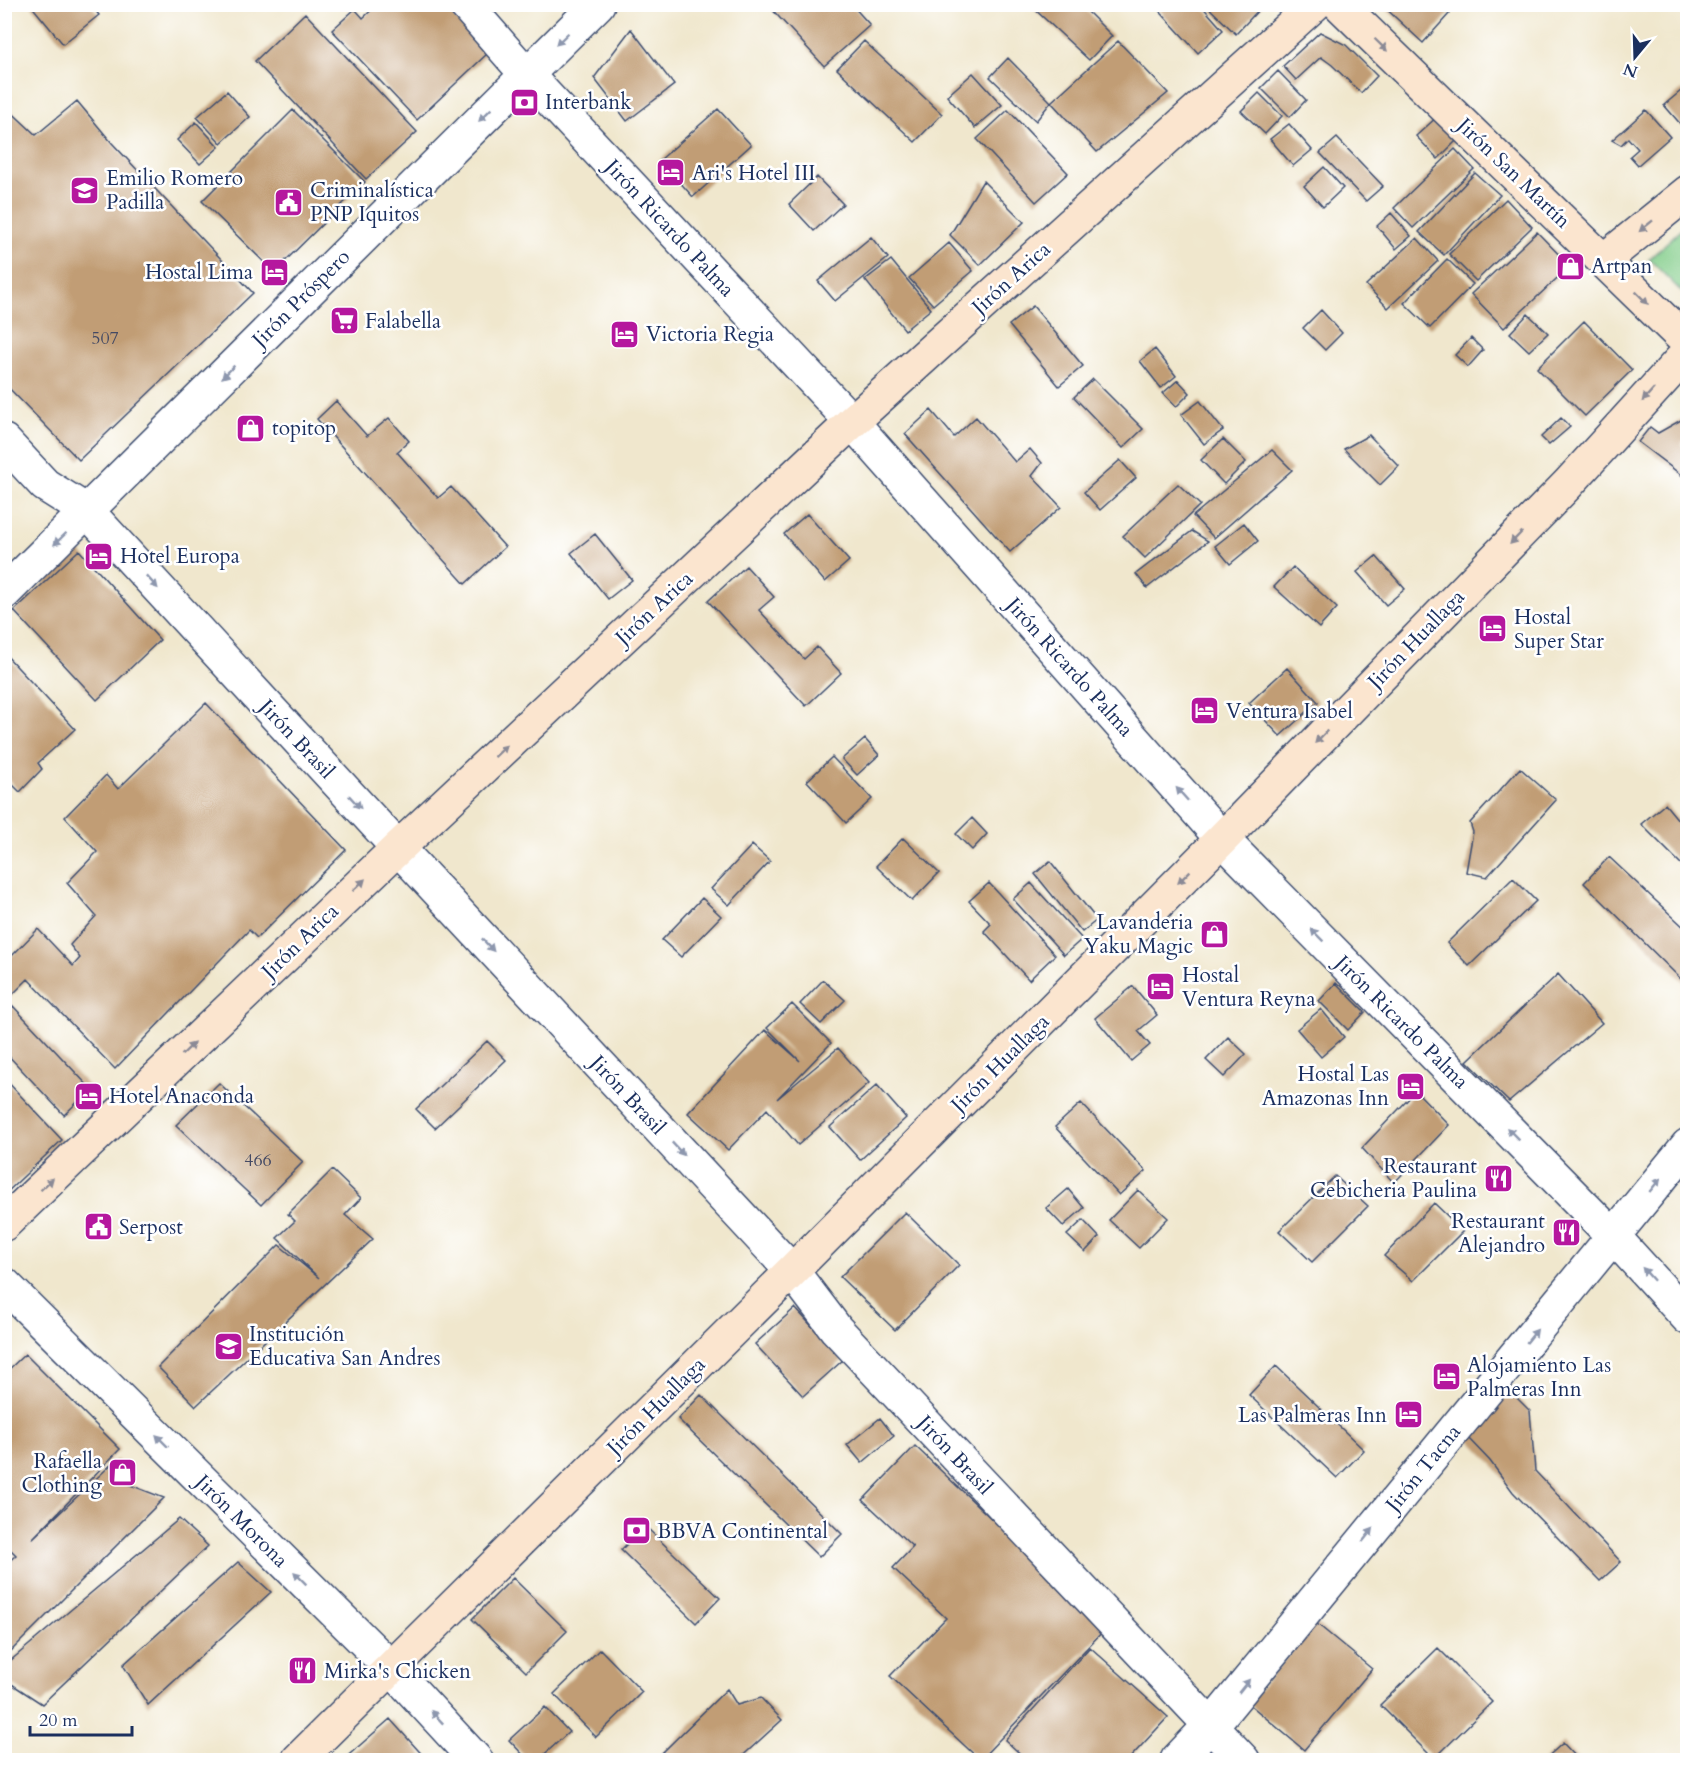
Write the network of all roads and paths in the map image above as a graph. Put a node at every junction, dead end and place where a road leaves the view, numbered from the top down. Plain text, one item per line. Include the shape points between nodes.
1 (465, 4) edge
2 (597, 4) edge
3 (1315, 4) edge
4 (1339, 4) edge
5 (526, 74) junction
6 (1688, 192) edge
7 (1604, 260) junction
8 (1688, 343) edge
9 (1688, 352) edge
10 (852, 422) junction
11 (4, 425) edge
12 (4, 441) edge
13 (94, 505) junction
14 (4, 593) edge
15 (1222, 838) junction
16 (398, 848) junction
17 (1688, 1144) edge
18 (4, 1224) edge
19 (1613, 1236) junction
20 (792, 1271) junction
21 (4, 1284) edge
22 (1688, 1318) edge
23 (391, 1668) junction
24 (1216, 1719) junction
25 (298, 1761) edge
26 (476, 1761) edge
27 (1177, 1761) edge
28 (1243, 1761) edge
29 (1269, 1761) edge

1 - 5 street, Jirón Ricardo Palma
2 -> 5 street, Jirón Próspero
3 - 10 main road, Jirón Arica
4 -> 7 main road, Jirón San Martín
5 - 10 street, Jirón Ricardo Palma
5 -> 13 street, Jirón Próspero
6 -> 7 main road
7 -> 8 main road, Jirón San Martín
9 -> 15 main road, Jirón Huallaga via 1568,484
15 -> 10 street, Jirón Ricardo Palma
16 -> 10 main road, Jirón Arica
11 - 13 street via 53,478
12 - 13 street, Jirón Brasil via 45,485
13 -> 14 street, Jirón Próspero
13 -> 16 street, Jirón Brasil
19 -> 15 street, Jirón Ricardo Palma
15 -> 20 main road, Jirón Huallaga
18 -> 16 main road, Jirón Arica
16 -> 20 street, Jirón Brasil
19 -> 17 street, Jirón Tacna
22 -> 19 street, Jirón Ricardo Palma
24 -> 19 street, Jirón Tacna
20 - 23 main road, Jirón Huallaga
20 - 24 street, Jirón Brasil via 850,1317
23 -> 21 street, Jirón Morona
23 - 25 main road, Jirón Huallaga
26 -> 23 street, Jirón Morona
24 - 27 street, Jirón Tacna
24 - 28 street
24 - 29 street

